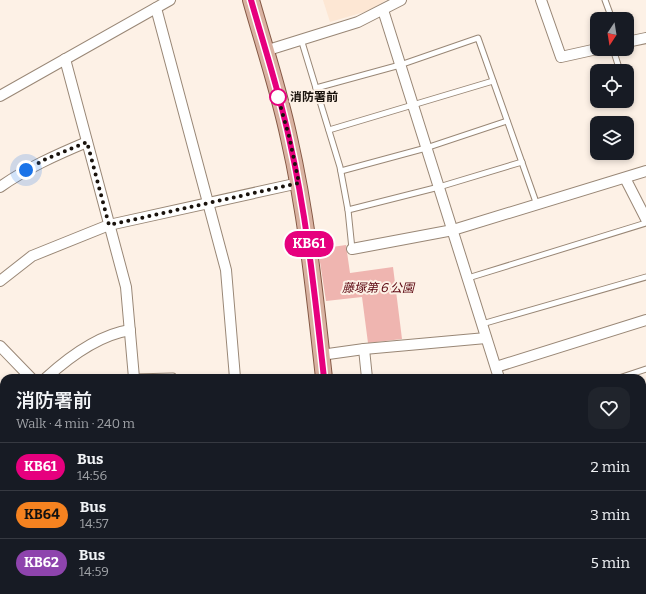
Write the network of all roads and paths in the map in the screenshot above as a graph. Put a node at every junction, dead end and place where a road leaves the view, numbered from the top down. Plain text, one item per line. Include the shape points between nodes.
1 (170, 0) edge
2 (251, 0) edge
3 (401, 0) edge
4 (541, 0) edge
5 (605, 0) edge
6 (156, 8) junction
7 (383, 10) junction
8 (609, 12) edge
9 (646, 38) edge
10 (301, 39) junction
11 (634, 41) edge
12 (265, 51) junction
13 (590, 51) edge
14 (65, 59) junction
15 (400, 65) junction
16 (493, 81) junction
17 (316, 88) junction
18 (0, 96) edge
19 (413, 104) junction
20 (507, 121) junction
21 (329, 130) junction
22 (87, 142) junction
23 (426, 148) junction
24 (522, 162) junction
25 (341, 171) junction
26 (646, 171) edge
27 (625, 178) junction
28 (299, 183) junction
29 (0, 187) edge
30 (439, 187) junction
31 (207, 203) junction
32 (537, 205) junction
33 (348, 210) junction
34 (646, 219) edge
35 (646, 223) edge
36 (109, 225) junction
37 (452, 230) junction
38 (352, 249) joint
39 (646, 276) edge
40 (468, 278) junction
41 (0, 281) edge
42 (646, 320) edge
43 (482, 324) junction
44 (130, 330) junction
45 (486, 338) junction
46 (0, 346) edge
47 (364, 349) junction
48 (322, 355) junction
49 (496, 368) junction
50 (646, 369) edge
51 (27, 374) edge
52 (50, 374) edge
53 (134, 374) edge
54 (235, 374) edge
55 (324, 374) edge
56 (367, 374) edge
57 (498, 374) edge
58 (632, 374) edge

1 - 6 street
2 - 12 main road
3 - 7 street
4 - 13 street via 561,57
5 - 8 lane
6 - 14 street
6 - 31 street
7 - 10 street via 358,22
7 - 15 street
9 - 11 street
10 - 12 street
10 - 17 lane
12 - 28 main road via 289,136
14 - 18 street
14 - 22 street
15 - 16 lane via 478,38
15 - 17 lane
15 - 19 street
16 - 19 lane
16 - 20 lane
17 - 21 lane
19 - 21 lane
19 - 23 street
20 - 23 lane
20 - 24 lane
21 - 25 lane
22 - 29 street via 46,159
22 - 36 street
23 - 25 lane
23 - 30 street
24 - 30 lane
24 - 32 lane
25 - 33 lane
26 - 27 street
27 - 32 street
27 - 34 street
28 - 31 street
28 - 48 main road
30 - 33 lane
30 - 37 street
31 - 36 street
31 - 54 street via 226,270
32 - 37 street
33 - 38 lane
35 - 40 lane
36 - 41 street via 32,256
36 - 44 street via 126,287
37 - 38 street
37 - 40 street
39 - 43 lane
40 - 43 street
42 - 49 street
43 - 45 street
44 - 52 street via 115,332 67,359
44 - 53 street
45 - 47 street
45 - 49 street
46 - 51 street
47 - 48 street
47 - 56 street
48 - 55 main road
49 - 57 street
50 - 58 lane

